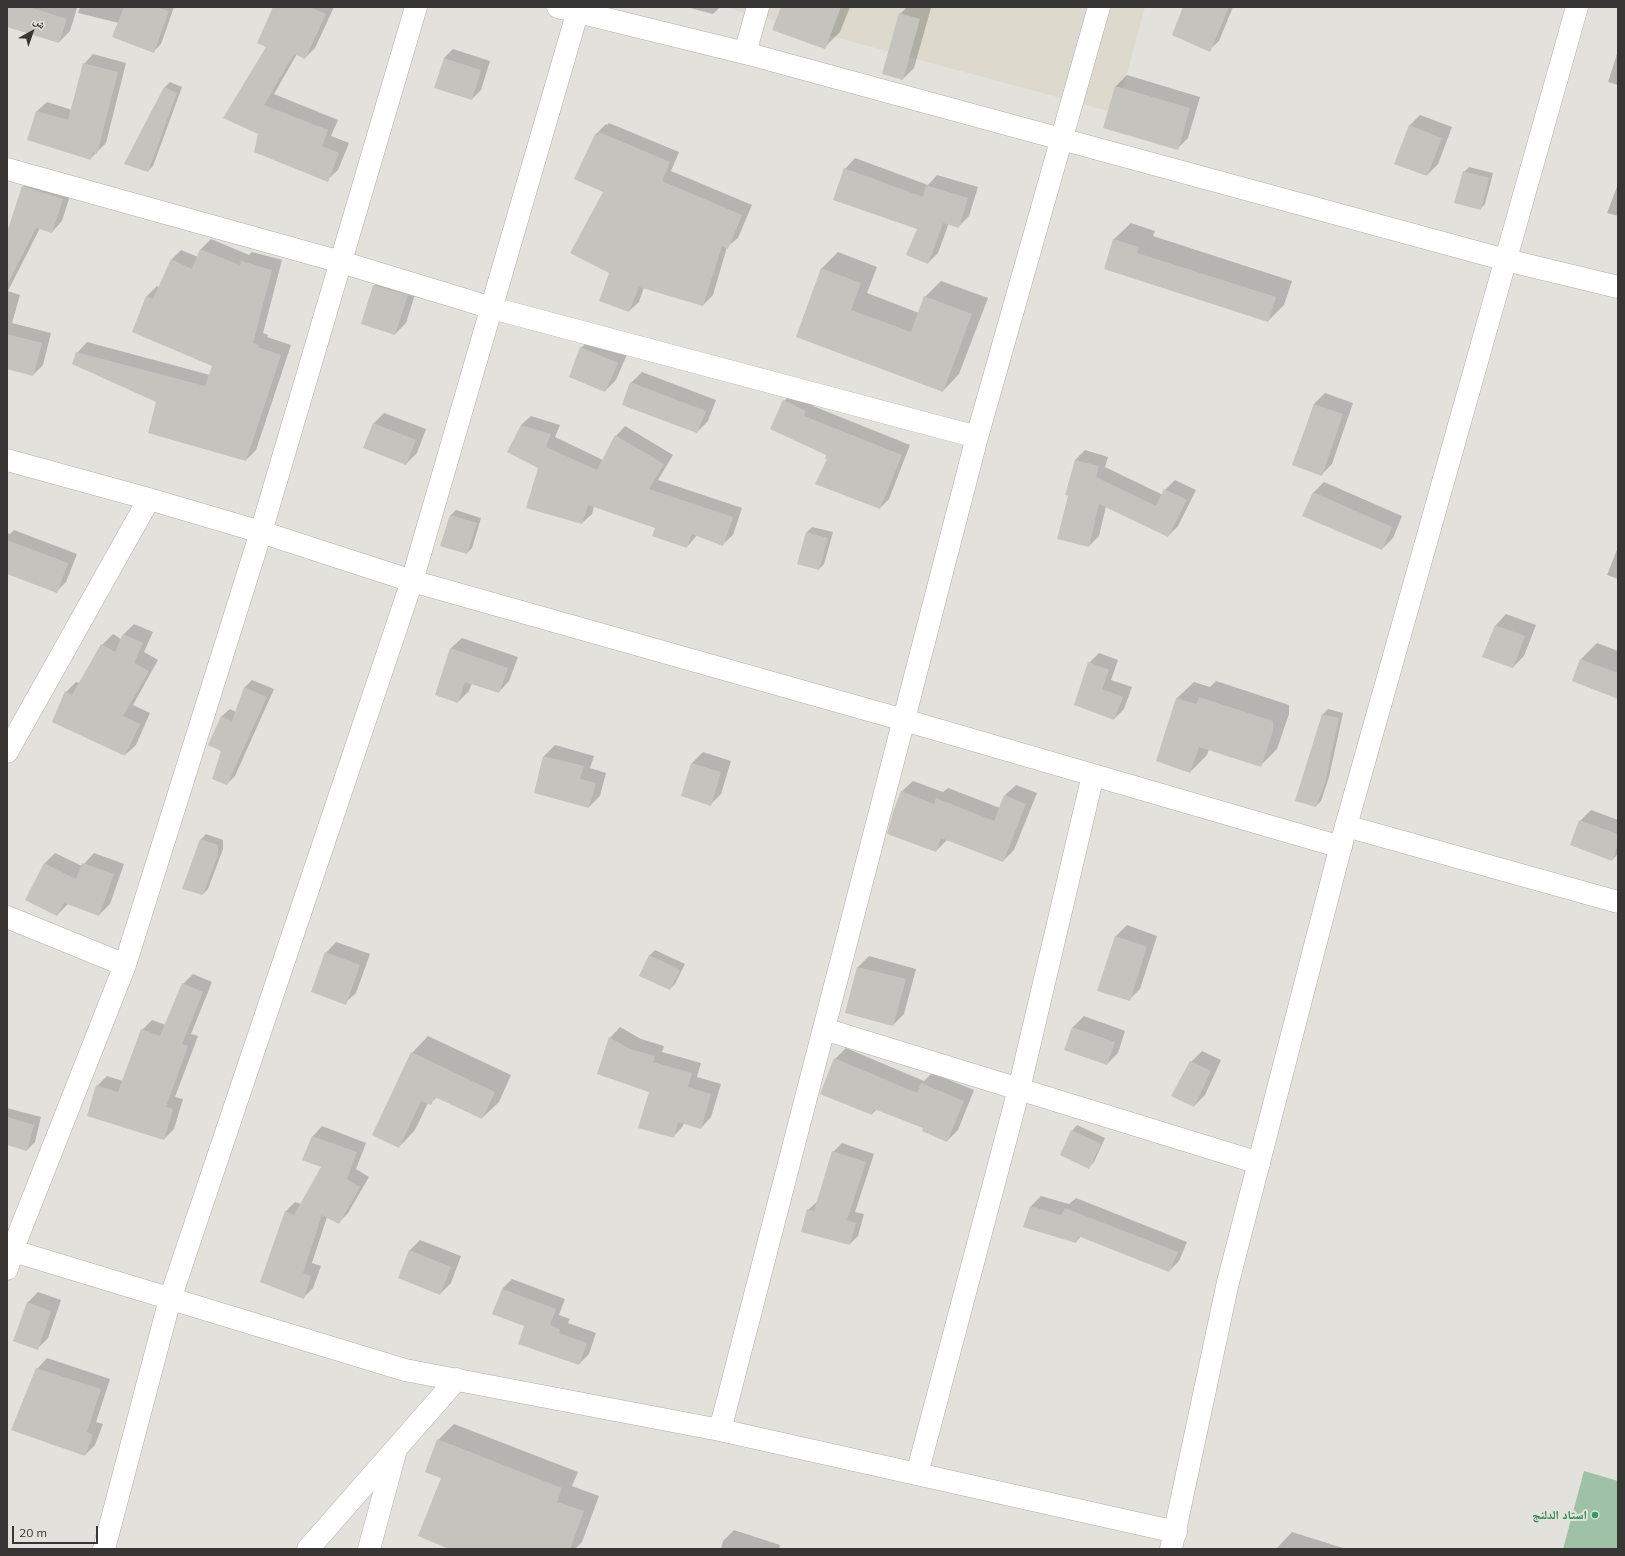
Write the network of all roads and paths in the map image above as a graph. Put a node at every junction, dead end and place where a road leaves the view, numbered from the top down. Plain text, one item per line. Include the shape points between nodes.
1 (416, 7) edge
2 (758, 7) edge
3 (1099, 7) edge
4 (1577, 7) edge
5 (572, 9) edge
6 (745, 53) junction
7 (1062, 138) junction
8 (7, 170) edge
9 (1506, 260) junction
10 (341, 262) junction
11 (1618, 288) edge
12 (492, 308) junction
13 (977, 437) junction
14 (7, 460) edge
15 (149, 499) junction
16 (261, 532) junction
17 (412, 581) junction
18 (904, 720) junction
19 (7, 752) edge
20 (1093, 775) junction
21 (1346, 826) junction
22 (1341, 847) junction
23 (1618, 902) edge
24 (7, 917) edge
25 (125, 964) junction
26 (824, 1029) junction
27 (1018, 1089) junction
28 (1259, 1163) junction
29 (9, 1256) edge
30 (170, 1299) junction
31 (457, 1379) junction
32 (720, 1430) junction
33 (397, 1448) junction
34 (917, 1474) junction
35 (1174, 1540) edge
36 (104, 1549) edge
37 (308, 1549) edge
38 (369, 1549) edge

1 - 10 street
2 - 6 street
3 - 7 street
4 - 9 street
5 - 6 street
5 - 12 street
6 - 7 street
7 - 9 street
7 - 13 street
8 - 10 street
9 - 11 street
9 - 21 street
10 - 12 street
10 - 16 street
12 - 13 street
12 - 17 street
13 - 18 street
14 - 15 street
15 - 16 street
15 - 19 street
16 - 17 street
16 - 25 street
17 - 18 street
17 - 30 street
18 - 20 street
18 - 26 street
20 - 22 street
20 - 27 street
21 - 22 street
21 - 23 street
22 - 28 street
24 - 25 street
25 - 29 street
26 - 27 street
26 - 32 street
27 - 28 street
27 - 34 street
28 - 35 street via 1228,1282
29 - 30 street
30 - 31 street via 405,1370
30 - 36 street
31 - 32 street
31 - 33 street
32 - 34 street
33 - 37 street
33 - 38 street
34 - 35 street

